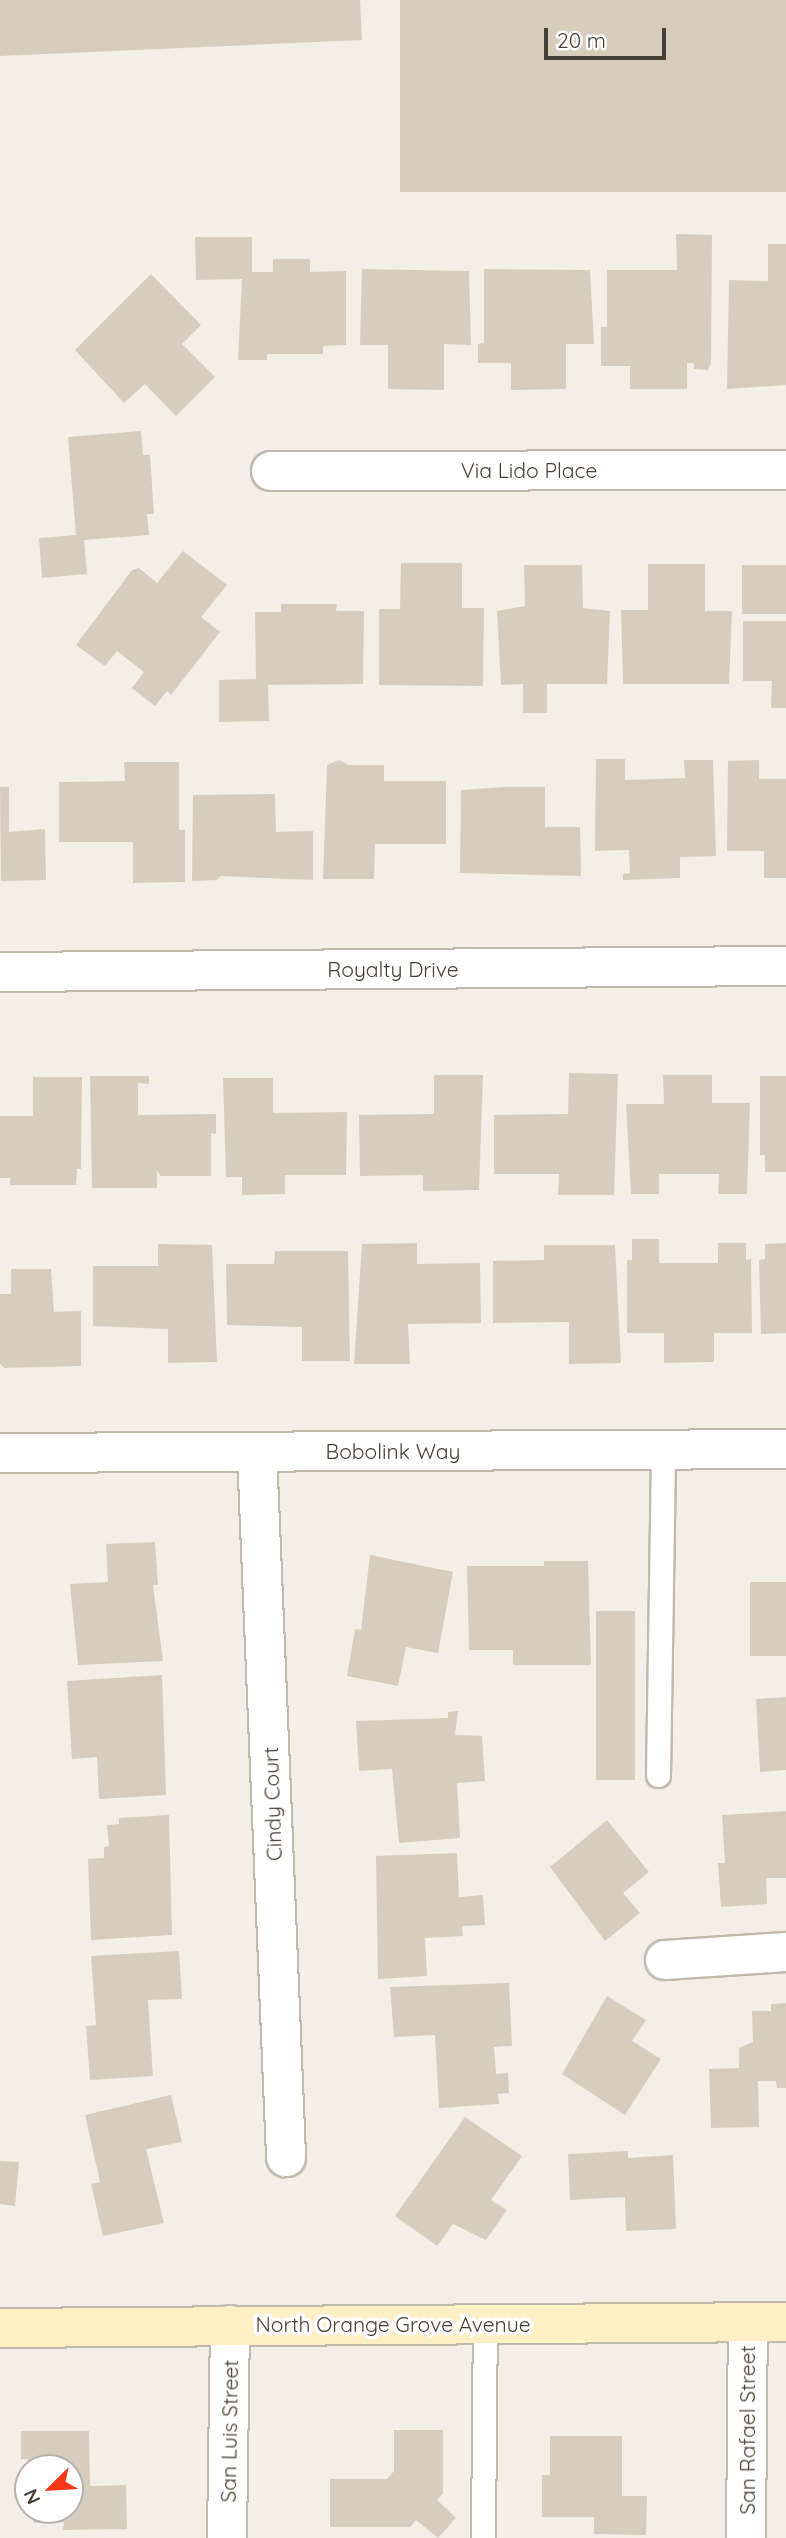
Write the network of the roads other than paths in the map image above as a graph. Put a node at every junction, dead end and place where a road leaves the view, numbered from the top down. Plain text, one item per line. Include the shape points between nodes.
1 (786, 470) edge
2 (271, 471) dead end
3 (786, 966) edge
4 (0, 972) edge
5 (786, 1449) edge
6 (663, 1450) junction
7 (257, 1452) junction
8 (0, 1453) edge
9 (658, 1775) dead end
10 (786, 1952) edge
11 (665, 1960) dead end
12 (286, 2157) dead end
13 (748, 2322) junction
14 (786, 2322) edge
15 (485, 2323) junction
16 (230, 2325) junction
17 (0, 2328) edge
18 (228, 2538) edge
19 (483, 2538) edge
20 (746, 2538) edge

1 - 2 street, Via Lido Place
3 - 4 street, Royalty Drive
5 - 6 street, Bobolink Way
6 - 7 street, Bobolink Way
6 - 9 lane
7 - 8 street, Bobolink Way
7 - 12 street, Cindy Court
10 - 11 street
13 - 14 main road, North Orange Grove Avenue
13 - 15 main road, North Orange Grove Avenue
13 - 20 street, San Rafael Street
15 - 16 main road, North Orange Grove Avenue
15 - 19 lane
16 - 17 main road, North Orange Grove Avenue
16 - 18 street, San Luis Street

